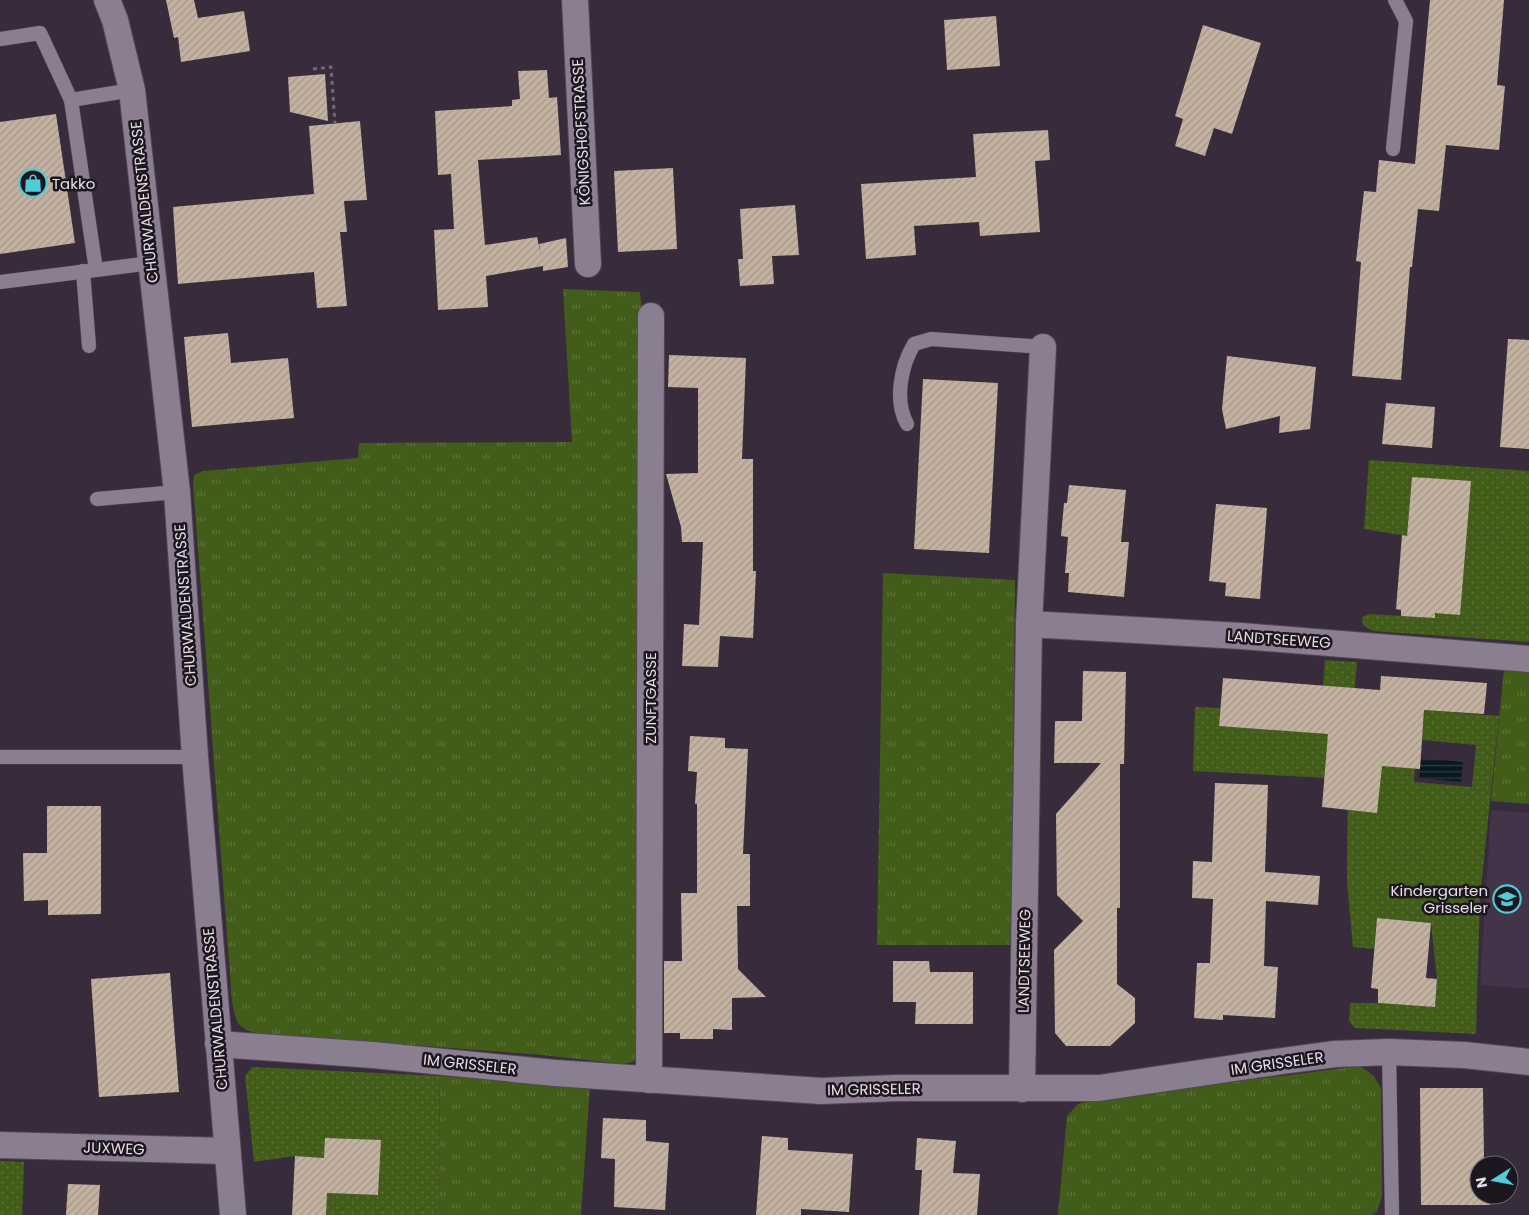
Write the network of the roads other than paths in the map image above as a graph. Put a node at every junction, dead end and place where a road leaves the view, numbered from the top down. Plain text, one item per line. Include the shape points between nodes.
1 (107, 0) edge
2 (575, 0) edge
3 (1395, 0) edge
4 (0, 39) edge
5 (132, 90) junction
6 (71, 100) junction
7 (1393, 149) dead end
8 (151, 264) junction
9 (588, 264) dead end
10 (89, 271) junction
11 (0, 282) edge
12 (651, 316) dead end
13 (88, 346) dead end
14 (1043, 347) joint
15 (907, 424) dead end
16 (177, 492) junction
17 (97, 499) dead end
18 (1029, 624) junction
19 (1529, 659) edge
20 (0, 757) edge
21 (196, 758) junction
22 (218, 1044) junction
23 (1389, 1052) junction
24 (1529, 1062) edge
25 (649, 1080) junction
26 (1022, 1089) junction
27 (0, 1145) edge
28 (227, 1151) junction
29 (232, 1215) edge
30 (1392, 1215) edge

1 - 5 street, CHURWALDENSTRASSE
2 - 9 street, KÖNIGSHOFSTRASSE
3 - 7 lane via 1406,21
4 - 6 lane via 40,33
5 - 6 lane
5 - 8 street, CHURWALDENSTRASSE via 143,119
6 - 10 lane
8 - 10 lane
8 - 16 street, CHURWALDENSTRASSE
10 - 11 lane
10 - 13 lane
12 - 25 street, ZUNFTGASSE
14 - 15 lane via 931,338 914,344 901,375 901,414
14 - 18 street, LANDTSEEWEG
16 - 17 lane
16 - 21 street, CHURWALDENSTRASSE
18 - 19 street, LANDTSEEWEG
18 - 26 street, LANDTSEEWEG
20 - 21 lane
21 - 22 street, CHURWALDENSTRASSE
22 - 25 street, IM GRISSELER
22 - 28 street, CHURWALDENSTRASSE
23 - 24 street, IM GRISSELER
23 - 26 street, IM GRISSELER via 1335,1054 1100,1088
23 - 30 lane
25 - 26 street, IM GRISSELER via 821,1090
27 - 28 street, JUXWEG
28 - 29 street, CHURWALDENSTRASSE

